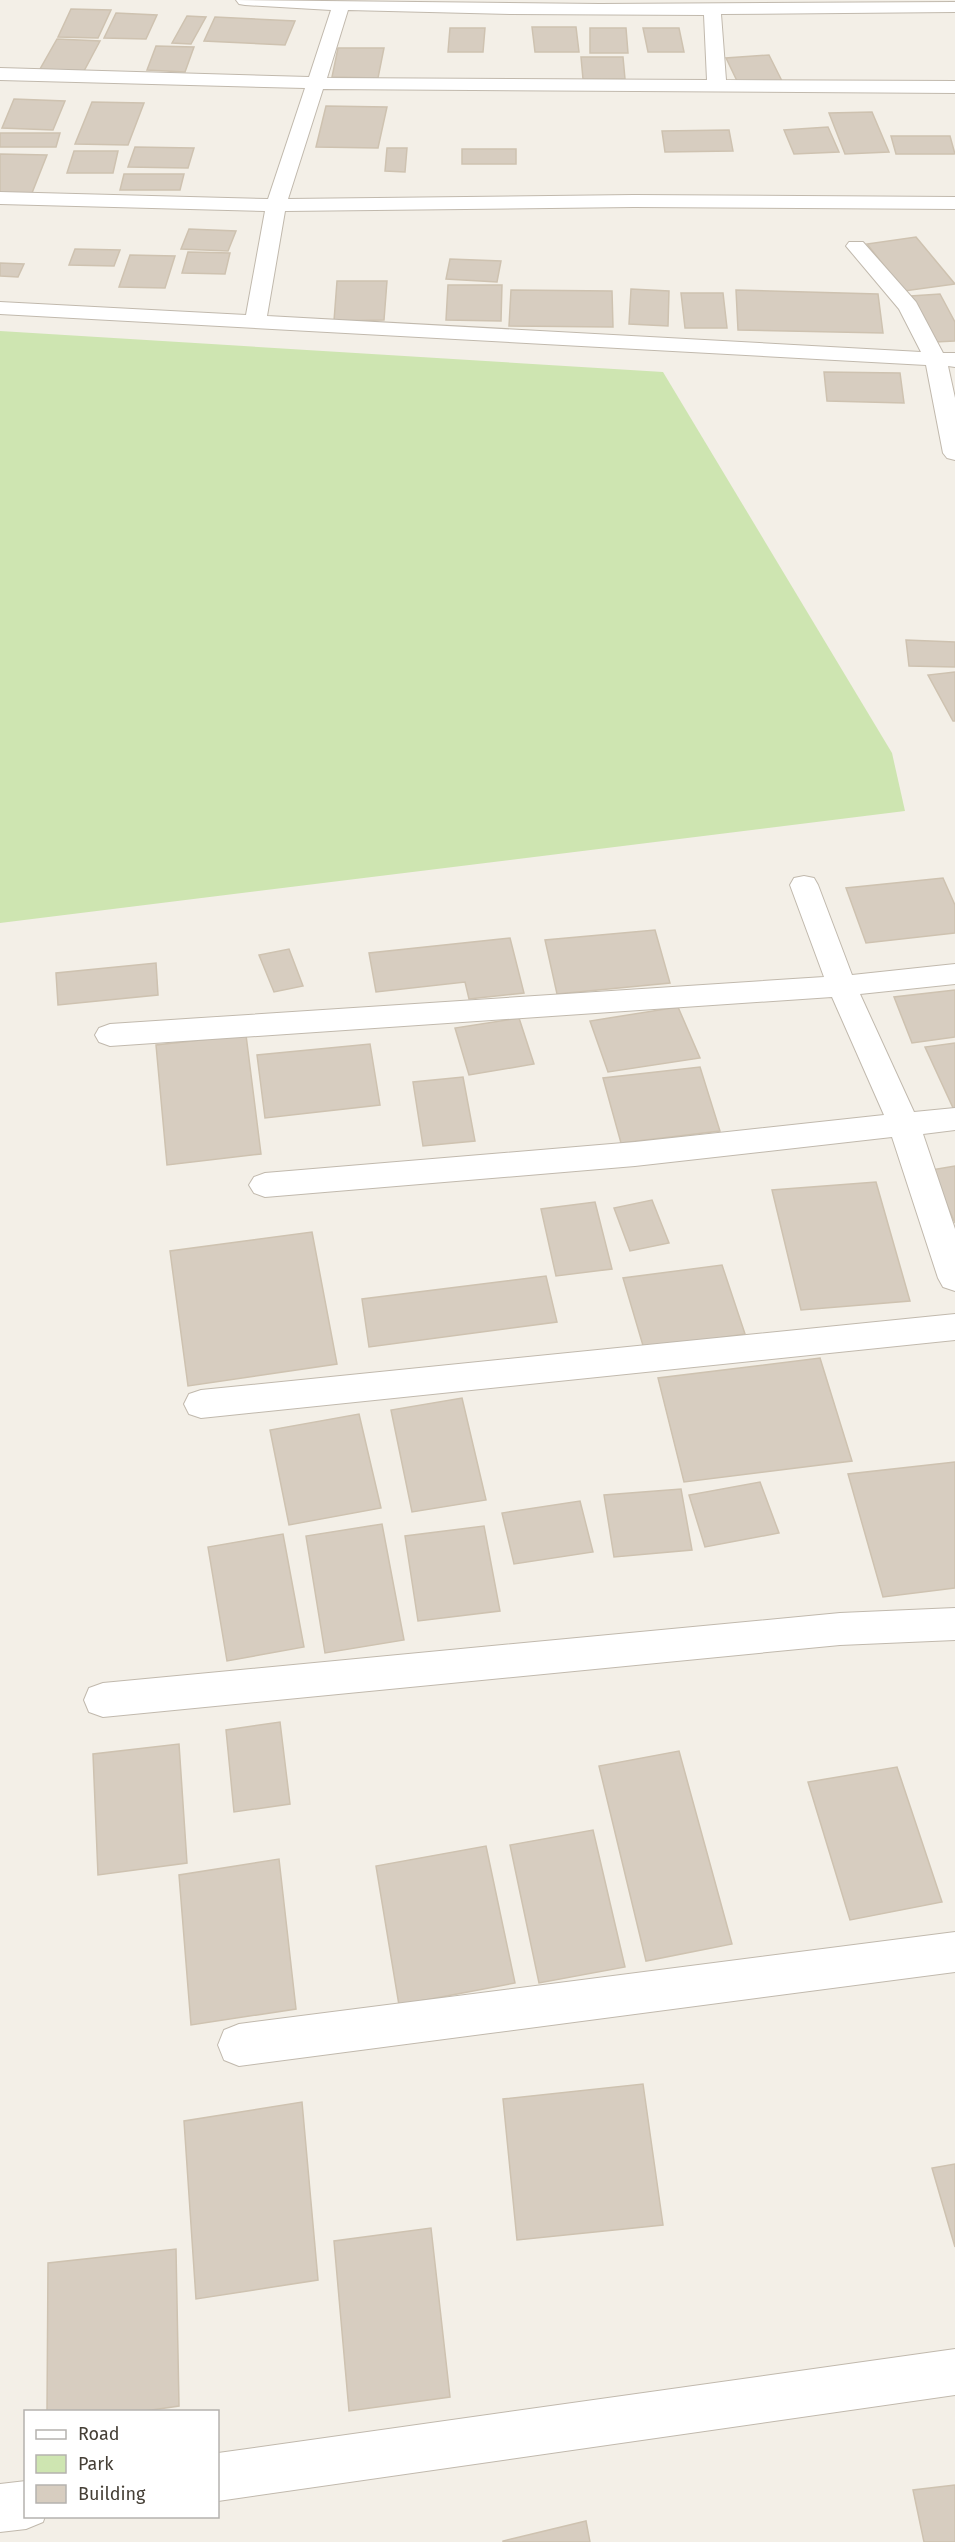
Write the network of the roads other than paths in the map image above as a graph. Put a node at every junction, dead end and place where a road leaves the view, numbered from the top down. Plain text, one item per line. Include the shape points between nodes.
1 (245, 0) edge
2 (341, 6) junction
3 (955, 7) edge
4 (712, 9) junction
5 (0, 74) edge
6 (316, 83) junction
7 (717, 87) junction
8 (955, 87) edge
9 (0, 198) edge
10 (955, 203) edge
11 (276, 205) junction
12 (856, 246) dead end
13 (0, 308) edge
14 (255, 322) junction
15 (945, 360) edge
16 (955, 453) edge
17 (804, 885) dead end
18 (955, 975) edge
19 (842, 986) junction
20 (110, 1035) dead end
21 (955, 1119) edge
22 (904, 1125) junction
23 (265, 1185) dead end
24 (955, 1278) edge
25 (955, 1327) edge
26 (201, 1404) dead end
27 (955, 1624) edge
28 (104, 1700) dead end
29 (955, 1952) edge
30 (239, 2044) dead end
31 (955, 2372) edge
32 (219, 2477) edge

1 - 2 street
2 - 4 street
2 - 6 street
3 - 4 street
4 - 7 street
5 - 6 street
6 - 7 street
6 - 11 street
7 - 8 street
9 - 11 street
10 - 11 street
11 - 14 street
12 - 15 street via 908,307
13 - 14 street
14 - 15 street
15 - 16 street
17 - 19 street
18 - 19 street
19 - 20 street
19 - 22 street
21 - 22 street
22 - 23 street via 635,1154
22 - 24 street
25 - 26 street
27 - 28 street via 840,1629
29 - 30 street
31 - 32 street

